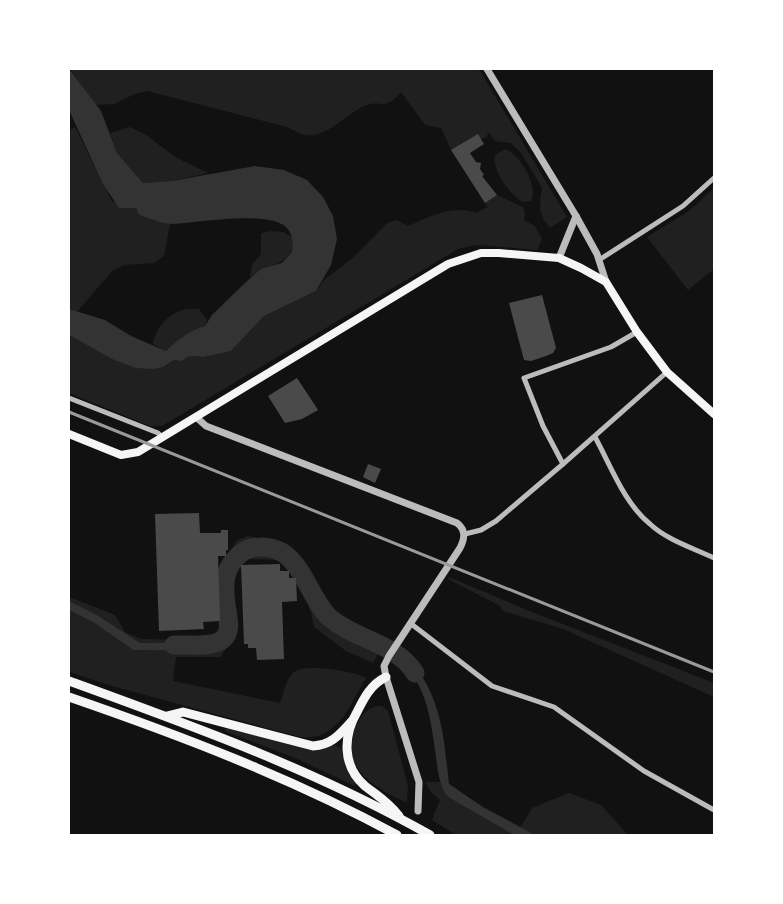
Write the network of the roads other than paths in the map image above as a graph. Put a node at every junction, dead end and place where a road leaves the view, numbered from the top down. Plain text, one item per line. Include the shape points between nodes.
1 (487, 69) edge
2 (714, 178) edge
3 (576, 216) junction
4 (559, 258) junction
5 (599, 260) junction
6 (606, 282) junction
7 (637, 332) junction
8 (667, 372) junction
9 (69, 398) edge
10 (714, 414) edge
11 (196, 417) junction
12 (69, 434) edge
13 (595, 437) junction
14 (163, 438) junction
15 (563, 464) junction
16 (465, 534) junction
17 (714, 558) edge
18 (410, 623) junction
19 (386, 677) junction
20 (69, 681) edge
21 (69, 697) edge
22 (167, 716) junction
23 (352, 721) junction
24 (714, 810) edge
25 (418, 811) dead end
26 (401, 818) junction
27 (397, 835) edge
28 (430, 835) edge

1 - 3 street
2 - 5 street via 677,210
3 - 4 street
3 - 5 street
4 - 6 main road
4 - 11 main road via 499,253 464,257
5 - 6 street
6 - 7 main road
7 - 8 main road
7 - 15 street via 611,347 524,378 543,426
8 - 10 main road
8 - 13 street
9 - 14 street via 158,433
11 - 14 main road
11 - 16 street via 206,426 458,523
12 - 14 main road via 110,451 129,455
13 - 15 street
13 - 17 street via 634,508 650,525
15 - 16 street via 496,521
16 - 18 street via 460,548
18 - 19 street via 384,666
18 - 24 street via 485,682 554,707 644,771
19 - 23 highway via 375,682
19 - 25 street via 419,782
20 - 22 highway
21 - 27 highway via 292,782
22 - 23 highway via 183,712 313,746 332,742
22 - 26 highway via 297,768
23 - 26 highway via 346,752 355,776 388,802
26 - 28 highway

